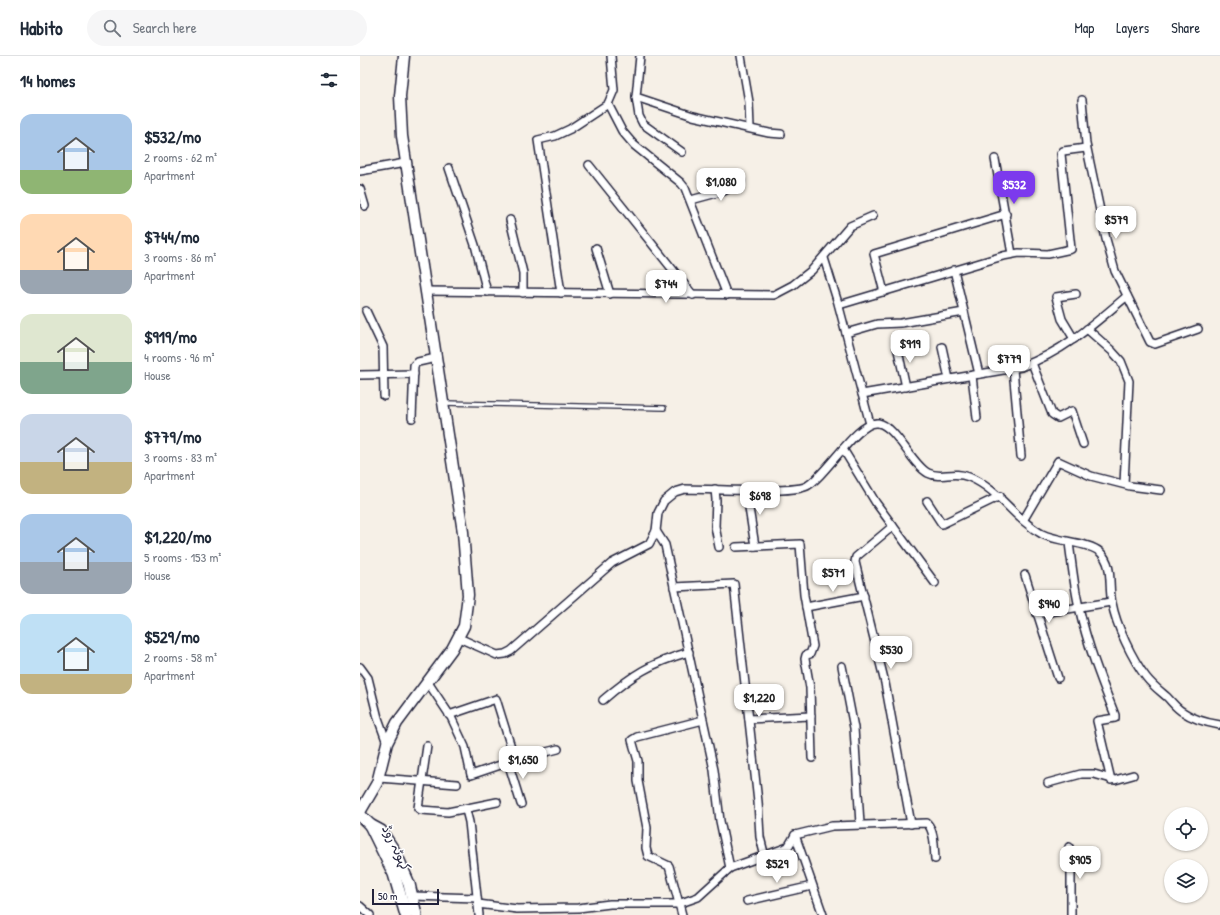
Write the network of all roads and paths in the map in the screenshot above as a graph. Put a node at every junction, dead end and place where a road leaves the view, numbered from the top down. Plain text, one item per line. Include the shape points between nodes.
1 (404, 56) edge
2 (611, 56) edge
3 (640, 56) edge
4 (741, 56) edge
5 (636, 97) junction
6 (1082, 100) dead end
7 (608, 104) junction
8 (750, 128) junction
9 (781, 134) dead end
10 (1086, 148) junction
11 (682, 152) dead end
12 (995, 159) dead end
13 (405, 163) junction
14 (589, 165) dead end
15 (449, 168) dead end
16 (360, 170) edge
17 (742, 181) dead end
18 (360, 189) edge
19 (691, 200) junction
20 (365, 206) dead end
21 (1006, 214) junction
22 (873, 216) dead end
23 (510, 220) dead end
24 (596, 248) dead end
25 (1012, 254) junction
26 (824, 258) junction
27 (954, 270) junction
28 (425, 291) junction
29 (487, 292) junction
30 (884, 292) junction
31 (523, 293) junction
32 (561, 293) junction
33 (610, 294) junction
34 (1076, 294) dead end
35 (693, 295) junction
36 (728, 295) junction
37 (1127, 296) junction
38 (839, 306) junction
39 (366, 311) dead end
40 (964, 312) junction
41 (1086, 329) junction
42 (1198, 329) dead end
43 (846, 333) junction
44 (1074, 339) junction
45 (897, 346) dead end
46 (942, 347) dead end
47 (436, 358) junction
48 (1032, 363) junction
49 (1013, 369) junction
50 (384, 374) junction
51 (414, 374) junction
52 (360, 375) edge
53 (976, 375) junction
54 (950, 379) junction
55 (906, 387) junction
56 (862, 394) junction
57 (384, 396) dead end
58 (443, 403) junction
59 (664, 408) dead end
60 (412, 418) dead end
61 (977, 418) dead end
62 (870, 424) junction
63 (1083, 444) dead end
64 (843, 449) junction
65 (1021, 456) dead end
66 (1124, 484) junction
67 (715, 489) junction
68 (746, 489) junction
69 (1161, 490) dead end
70 (1000, 496) junction
71 (927, 501) dead end
72 (1024, 519) junction
73 (893, 526) junction
74 (656, 531) junction
75 (1070, 543) junction
76 (755, 546) junction
77 (719, 547) dead end
78 (736, 547) dead end
79 (1025, 575) dead end
80 (935, 583) dead end
81 (674, 587) junction
82 (864, 596) junction
83 (1111, 602) junction
84 (806, 607) junction
85 (1079, 608) junction
86 (1037, 614) junction
87 (459, 638) junction
88 (689, 652) junction
89 (842, 666) dead end
90 (360, 667) edge
91 (1058, 678) dead end
92 (427, 681) junction
93 (603, 700) dead end
94 (450, 715) junction
95 (811, 716) junction
96 (749, 719) junction
97 (703, 720) junction
98 (1220, 725) edge
99 (387, 743) junction
100 (427, 746) dead end
101 (558, 749) dead end
102 (812, 758) dead end
103 (511, 761) junction
104 (1133, 775) dead end
105 (379, 778) junction
106 (1111, 780) junction
107 (422, 781) junction
108 (1048, 783) dead end
109 (457, 784) dead end
110 (496, 802) dead end
111 (521, 804) dead end
112 (466, 810) junction
113 (360, 813) edge
114 (860, 824) junction
115 (911, 824) junction
116 (370, 825) junction
117 (795, 835) junction
118 (1069, 847) dead end
119 (765, 856) junction
120 (935, 859) dead end
121 (730, 868) junction
122 (812, 886) junction
123 (412, 896) junction
124 (478, 901) junction
125 (747, 901) dead end
126 (678, 904) junction
127 (360, 906) edge
128 (370, 915) edge
129 (406, 915) edge
130 (416, 915) edge
131 (479, 915) edge
132 (682, 915) edge
133 (823, 915) edge
134 (1071, 915) edge

1 - 13 main road via 400,115
2 - 7 street via 614,90
3 - 5 street
4 - 8 street via 749,102
5 - 8 street via 693,116
5 - 11 street via 642,124
6 - 10 street
7 - 19 street via 622,131 647,157 681,183
7 - 32 street via 570,130 538,140
8 - 9 street
10 - 25 street via 1063,151 1061,154 1071,250 1048,254
10 - 37 street via 1115,271
12 - 21 street
13 - 16 street
13 - 28 main road
14 - 35 street
15 - 29 street via 475,245
17 - 19 street via 724,191
18 - 20 street
19 - 36 street
21 - 25 street
21 - 30 street via 874,254
22 - 26 street via 850,226
23 - 31 street via 523,273
24 - 33 street
25 - 27 street
26 - 36 street via 793,285 774,295
26 - 38 street
27 - 30 street
27 - 40 street
28 - 29 street
28 - 47 main road
29 - 31 street
30 - 38 street
31 - 32 street
32 - 33 street
33 - 35 street
34 - 44 street via 1056,298 1062,319
35 - 36 street
37 - 41 street
37 - 42 street via 1152,344
38 - 43 street
39 - 50 street via 384,347
40 - 43 street via 901,323 877,324
40 - 53 street
41 - 44 street
41 - 66 street via 1121,361 1128,381
43 - 56 street
44 - 48 street via 1053,354
45 - 55 street
46 - 54 street
47 - 51 street via 418,362 414,365
47 - 58 main road
48 - 49 street
48 - 63 street via 1052,414 1058,418 1072,411
49 - 53 street
49 - 65 street
50 - 51 street
50 - 52 street
50 - 57 street
51 - 60 street
53 - 54 street
53 - 61 street
54 - 55 street
55 - 56 street
56 - 62 street
58 - 59 lane
58 - 87 main road via 463,532 468,596 468,611
62 - 64 street
62 - 70 street via 880,423 887,428 924,471 936,477 957,473 983,483
64 - 68 street via 825,471 798,490
64 - 73 street
66 - 69 street
66 - 72 street via 1091,476 1058,461
67 - 68 street
67 - 74 street via 685,489 670,495 658,513
67 - 77 street via 715,526
68 - 76 street
70 - 71 street via 942,524
70 - 72 street
72 - 75 street via 1041,533
73 - 80 street
73 - 82 street via 856,557
74 - 81 street via 664,546
74 - 87 street via 649,544 612,563 539,628 505,654 497,655
75 - 83 street via 1099,551 1108,563
75 - 85 street
76 - 78 street
76 - 84 street via 800,544
79 - 86 street
81 - 88 street
81 - 96 street via 734,584
82 - 84 street
82 - 115 street via 885,683
83 - 85 street
83 - 98 street via 1118,626 1146,677 1182,712 1199,720
84 - 95 street via 813,646 805,659
85 - 86 street
85 - 106 street via 1091,653 1115,715 1115,718 1097,721
86 - 91 street
87 - 92 main road
88 - 93 street via 646,667
88 - 97 street
89 - 114 street via 854,728
90 - 99 street via 368,678
92 - 94 street
92 - 99 main road via 402,713
94 - 103 street via 465,747 471,775
94 - 103 street via 496,699
95 - 96 street
95 - 102 street
96 - 119 street via 760,837
97 - 121 street
97 - 126 street via 632,740 638,761 638,781 647,828 648,856 669,866
99 - 105 main road
100 - 107 street
101 - 103 street
103 - 111 street
104 - 106 street
105 - 107 street
105 - 113 main road
106 - 108 street via 1088,774
107 - 109 street
107 - 112 street via 418,808 421,810
110 - 112 street
112 - 124 street
113 - 116 main road
114 - 115 street
114 - 117 street via 832,826
115 - 120 street via 927,823 930,827
116 - 123 main road, کہوٹہ روڈ via 381,831 394,850 404,870
116 - 129 main road, کہوٹہ روڈ via 394,874
117 - 119 street via 788,847
117 - 122 street
118 - 134 street
119 - 121 street
121 - 126 street via 698,897
122 - 125 street
122 - 133 street
123 - 124 street
123 - 130 main road, کہوٹہ روڈ
124 - 126 street via 517,910 610,904
124 - 131 street
126 - 132 street
127 - 128 street

